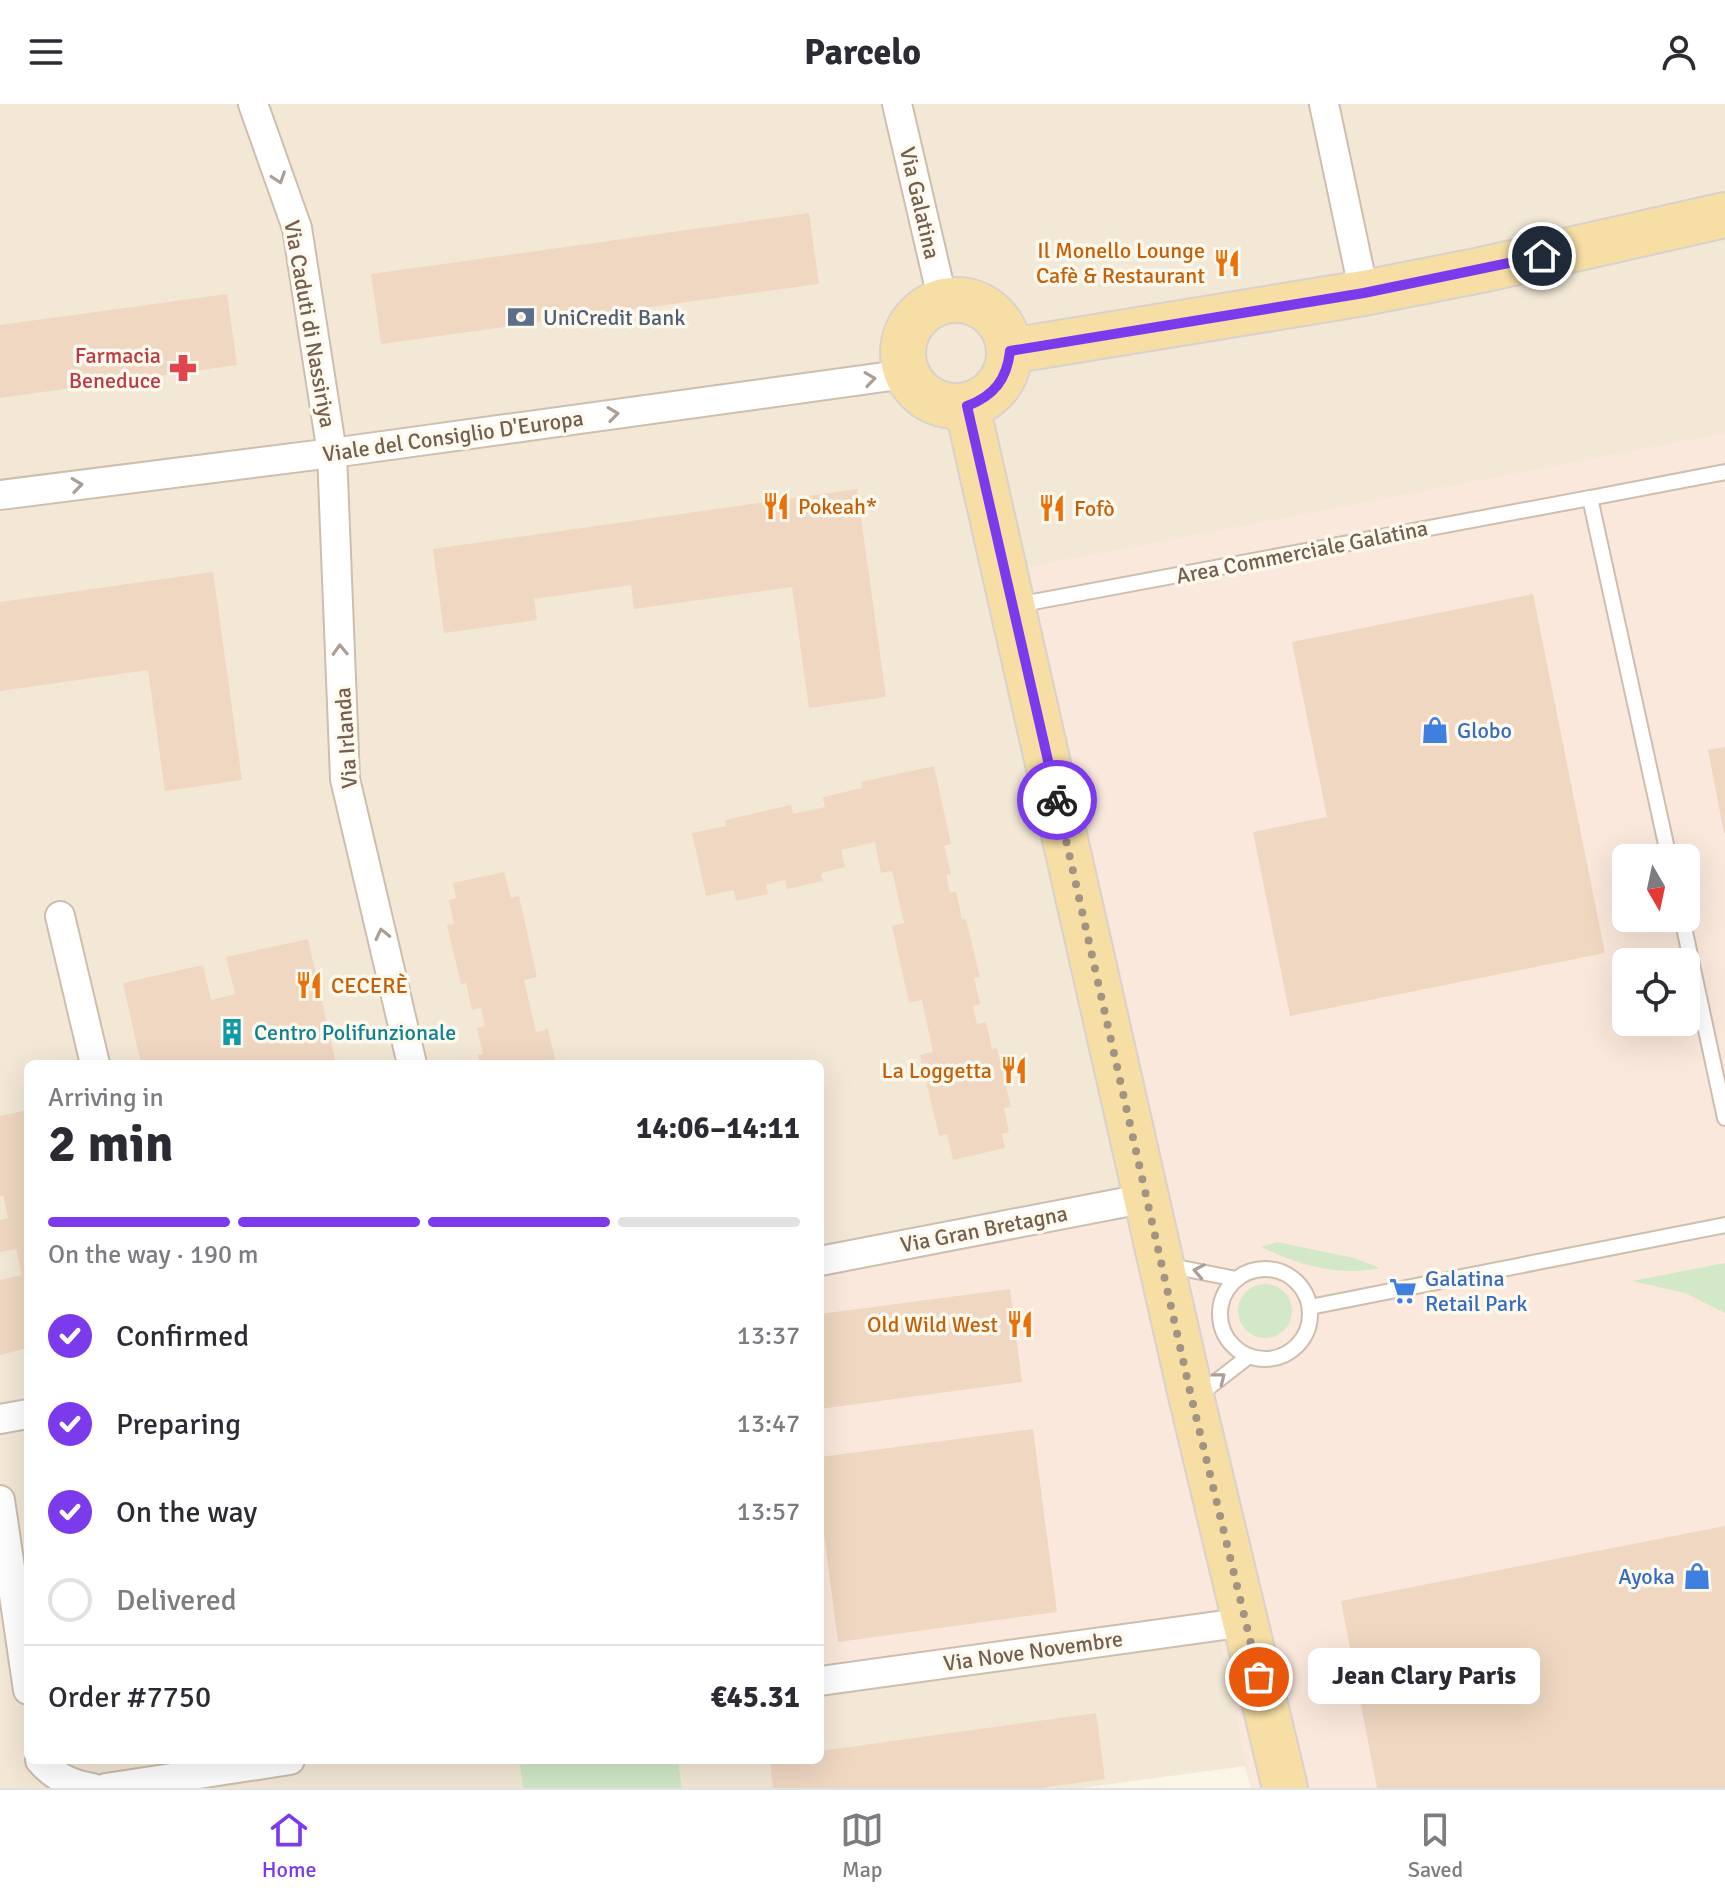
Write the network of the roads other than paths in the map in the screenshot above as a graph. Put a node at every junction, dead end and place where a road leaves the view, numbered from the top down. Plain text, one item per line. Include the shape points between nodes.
1 (253, 104) edge
2 (897, 104) edge
3 (1324, 104) edge
4 (1725, 215) edge
5 (1364, 293) junction
6 (943, 302) junction
7 (1010, 351) junction
8 (906, 374) junction
9 (967, 406) junction
10 (332, 453) junction
11 (1725, 472) edge
12 (0, 495) edge
13 (1590, 498) junction
14 (1013, 606) junction
15 (1666, 844) edge
16 (60, 916) dead end
17 (1685, 932) edge
18 (94, 1060) edge
19 (411, 1060) edge
20 (1725, 1118) edge
21 (1147, 1198) junction
22 (1725, 1225) edge
23 (824, 1260) edge
24 (1162, 1264) junction
25 (1236, 1279) junction
26 (1310, 1307) junction
27 (1249, 1356) junction
28 (1192, 1400) junction
29 (24, 1415) edge
30 (0, 1419) edge
31 (0, 1500) edge
32 (1246, 1622) junction
33 (24, 1663) edge
34 (824, 1680) edge
35 (43, 1764) edge
36 (264, 1764) edge
37 (93, 1788) edge
38 (106, 1788) edge
39 (1285, 1788) edge

1 -> 10 street, Via Caduti di Nassiriya via 297,228
2 - 6 street, Via Galatina
3 - 5 street
4 - 5 main road
5 - 7 main road
6 - 7 main road via 967,301 988,311 1007,335
6 - 8 main road via 913,321 904,347
7 - 9 main road via 1003,380 994,392
8 - 9 main road via 931,400
10 -> 8 street, Viale del Consiglio D'Europa
9 - 14 main road
12 -> 10 street, Viale del Consiglio D'Europa
19 -> 10 street, Via Irlanda via 345,779
11 - 13 lane, Area Commerciale Galatina
13 - 14 lane, Area Commerciale Galatina
13 - 15 lane
14 - 21 main road
16 - 18 street
17 - 20 lane
21 - 23 street, Via Gran Bretagna
21 - 24 main road
22 - 26 lane
25 -> 24 lane
24 - 28 main road
25 - 26 lane via 1250,1271 1281,1272 1305,1292
25 - 27 lane via 1221,1301 1222,1328 1228,1340
26 - 27 lane via 1310,1323 1294,1349 1280,1357
28 -> 27 lane
28 - 32 main road
29 - 30 street
31 - 33 street
32 - 34 street, Via Nove Novembre
32 - 39 main road
35 - 37 street via 51,1774
36 - 38 street

